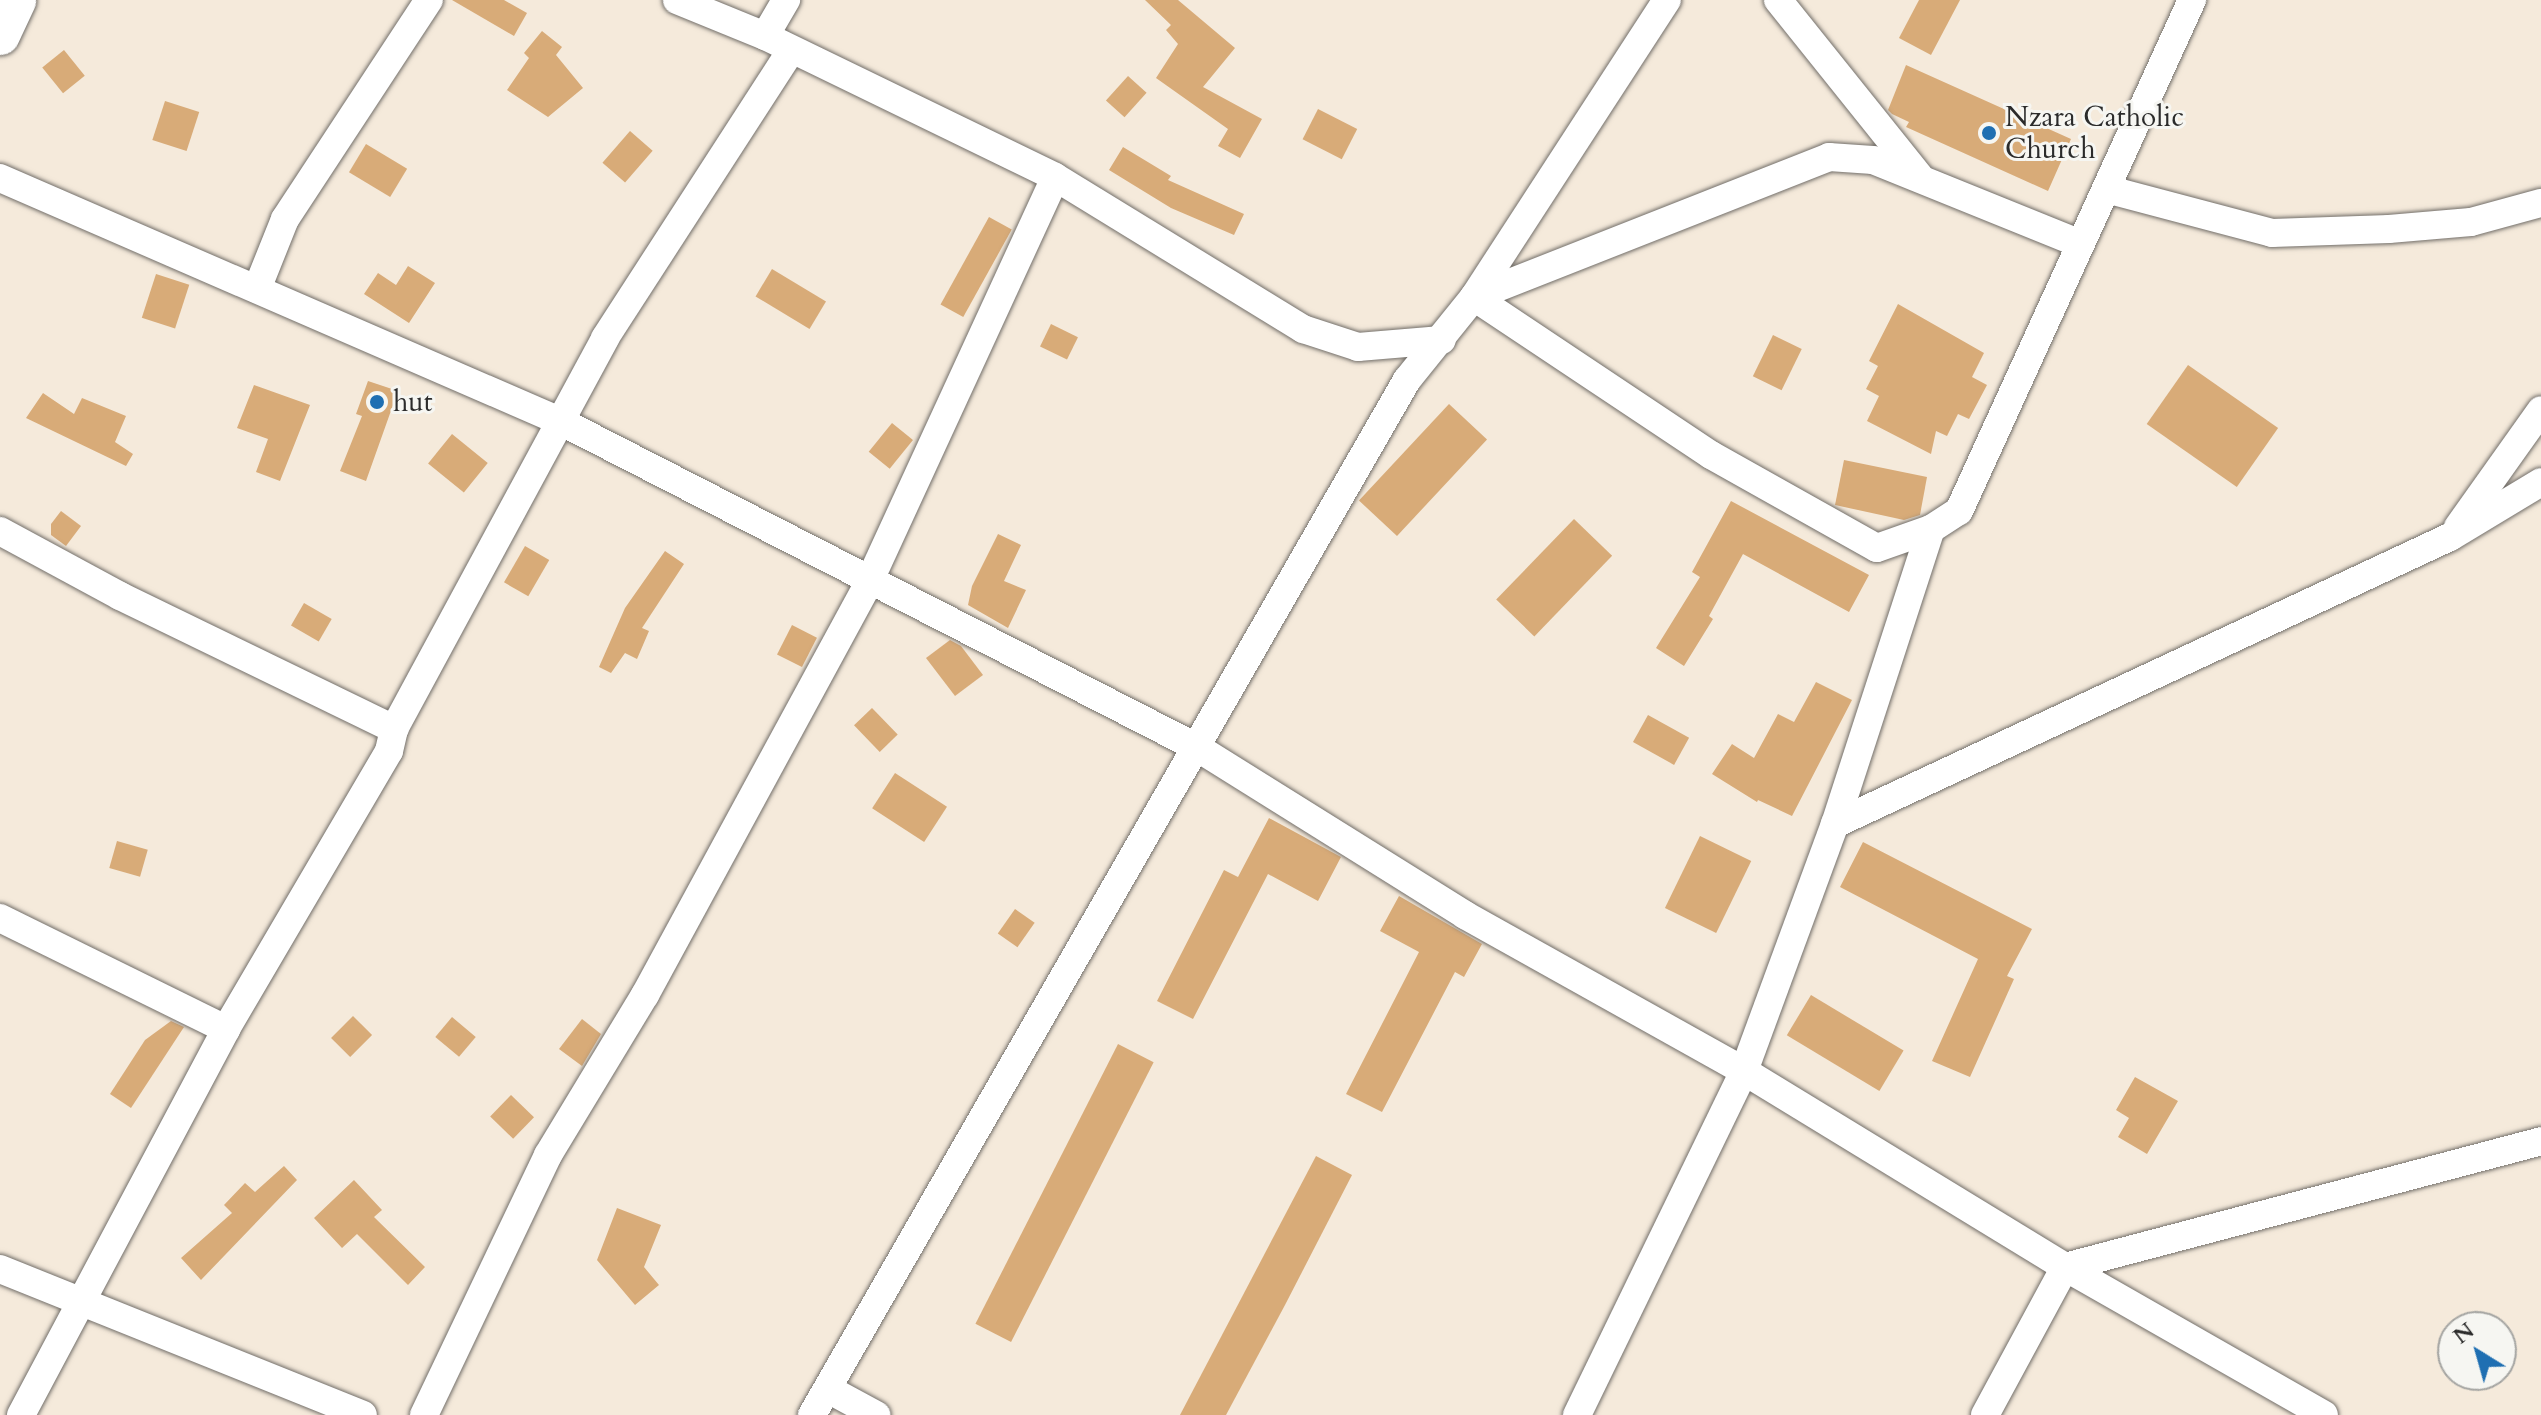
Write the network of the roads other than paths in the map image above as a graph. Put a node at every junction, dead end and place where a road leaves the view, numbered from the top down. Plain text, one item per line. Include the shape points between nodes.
1 (16, 0) edge
2 (429, 0) edge
3 (677, 0) edge
4 (786, 0) edge
5 (1667, 0) edge
6 (1778, 0) edge
7 (2192, 0) edge
8 (0, 35) edge
9 (765, 36) junction
10 (791, 50) junction
11 (1055, 177) junction
12 (0, 178) edge
13 (1924, 182) junction
14 (2106, 189) junction
15 (2541, 203) edge
16 (2081, 244) junction
17 (257, 289) junction
18 (1474, 297) junction
19 (1442, 340) junction
20 (2541, 410) edge
21 (562, 422) junction
22 (2541, 482) edge
23 (1931, 529) junction
24 (0, 531) edge
25 (2450, 537) junction
26 (870, 580) junction
27 (394, 729) junction
28 (1198, 748) junction
29 (1835, 824) junction
30 (0, 918) edge
31 (226, 1029) junction
32 (1744, 1071) junction
33 (2541, 1141) edge
34 (2065, 1267) junction
35 (0, 1269) edge
36 (82, 1301) junction
37 (828, 1389) junction
38 (21, 1415) edge
39 (363, 1415) edge
40 (424, 1415) edge
41 (812, 1415) edge
42 (876, 1415) edge
43 (1577, 1415) edge
44 (1985, 1415) edge
45 (2324, 1415) edge

1 - 8 street
2 - 17 street via 285,219
3 - 9 street
4 - 9 street
5 - 18 street
6 - 13 street
7 - 14 street
9 - 10 street
10 - 11 street
10 - 21 street via 605,338
11 - 19 street via 1303,329 1358,347
11 - 26 street
12 - 17 street
13 - 16 street
13 - 18 street via 1873,160 1829,157
14 - 15 street via 2272,233 2471,222
14 - 16 street
16 - 23 street via 1959,511
17 - 21 street
18 - 19 street
18 - 23 street via 1711,455 1877,548
19 - 28 street via 1407,380
20 - 25 street
21 - 26 street
21 - 27 street
22 - 25 street
23 - 29 street
24 - 27 street via 120,596
25 - 29 street
26 - 28 street
26 - 40 street via 645,995 548,1155
27 - 31 street via 389,751
28 - 32 street via 1465,915
28 - 37 street
29 - 32 street
30 - 31 street
31 - 36 street
32 - 34 street
32 - 43 street
33 - 34 street
34 - 44 street
34 - 45 street
35 - 36 street
36 - 38 street
36 - 39 street
37 - 41 street
37 - 42 street

